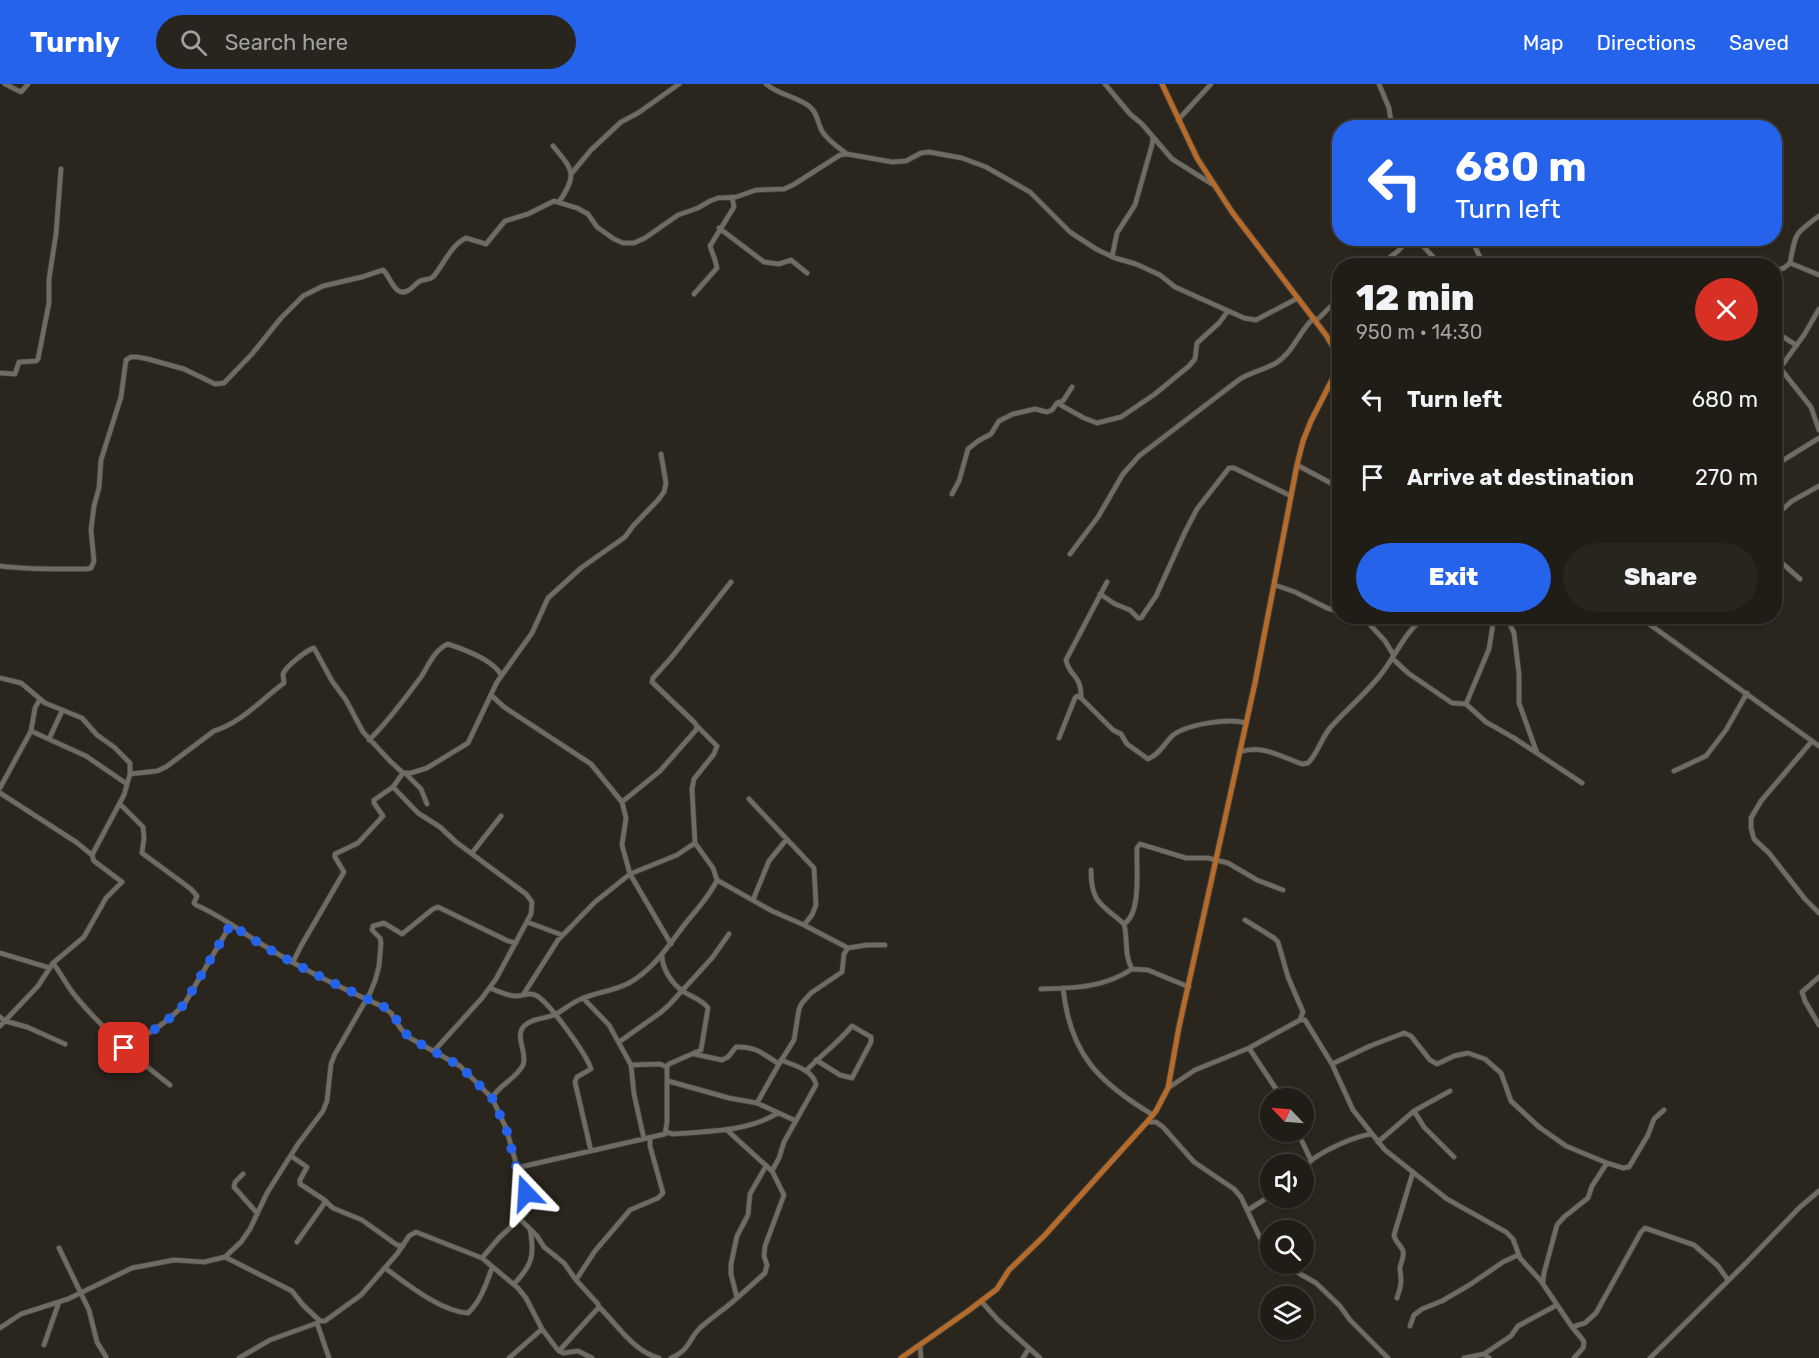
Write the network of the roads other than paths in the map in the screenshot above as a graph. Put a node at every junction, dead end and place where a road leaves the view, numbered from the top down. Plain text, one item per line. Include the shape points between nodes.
1 (5, 84) edge
2 (28, 84) edge
3 (679, 84) edge
4 (766, 84) edge
5 (1105, 84) edge
6 (1162, 84) edge
7 (1211, 84) edge
8 (1379, 84) edge
9 (1178, 120) junction
10 (1391, 120) edge
11 (1153, 137) junction
12 (553, 146) dead end
13 (847, 154) junction
14 (61, 169) dead end
15 (571, 174) junction
16 (1214, 185) junction
17 (732, 197) junction
18 (559, 202) junction
19 (1819, 216) edge
20 (719, 228) junction
21 (1403, 246) edge
22 (1423, 246) edge
23 (1112, 257) junction
24 (1389, 258) edge
25 (1434, 258) edge
26 (1790, 263) junction
27 (1782, 269) edge
28 (807, 273) dead end
29 (1819, 275) edge
30 (694, 294) dead end
31 (1298, 298) junction
32 (1332, 304) edge
33 (1819, 309) edge
34 (1228, 311) junction
35 (1315, 320) junction
36 (1782, 336) edge
37 (1796, 345) junction
38 (1332, 346) edge
39 (1782, 362) edge
40 (0, 373) edge
41 (1782, 374) edge
42 (1332, 380) edge
43 (1072, 387) dead end
44 (1057, 403) junction
45 (1819, 430) edge
46 (1819, 438) edge
47 (661, 454) dead end
48 (1782, 461) edge
49 (1297, 465) junction
50 (1332, 484) edge
51 (1819, 486) edge
52 (952, 494) dead end
53 (1291, 496) junction
54 (1782, 510) edge
55 (1070, 554) dead end
56 (1782, 563) edge
57 (0, 566) edge
58 (1800, 579) dead end
59 (731, 582) dead end
60 (1107, 582) dead end
61 (1275, 585) junction
62 (1100, 594) junction
63 (1332, 610) edge
64 (1369, 624) edge
65 (1417, 624) edge
66 (1493, 624) edge
67 (1510, 624) edge
68 (1650, 625) edge
69 (1392, 656) junction
70 (501, 675) junction
71 (0, 678) edge
72 (1747, 693) junction
73 (491, 694) junction
74 (1081, 698) junction
75 (39, 699) junction
76 (1466, 704) junction
77 (62, 711) junction
78 (1246, 723) junction
79 (697, 726) junction
80 (31, 731) junction
81 (1059, 738) dead end
82 (49, 739) junction
83 (369, 740) junction
84 (1812, 741) junction
85 (1819, 746) edge
86 (1240, 752) junction
87 (1537, 753) junction
88 (1674, 771) dead end
89 (404, 773) junction
90 (130, 774) junction
91 (1582, 783) dead end
92 (128, 784) junction
93 (0, 788) edge
94 (393, 788) junction
95 (0, 793) edge
96 (748, 799) dead end
97 (622, 802) junction
98 (120, 804) junction
99 (427, 804) dead end
100 (501, 816) dead end
101 (786, 840) junction
102 (695, 843) junction
103 (472, 854) junction
104 (92, 855) junction
105 (1215, 861) junction
106 (1091, 870) dead end
107 (630, 874) junction
108 (717, 880) junction
109 (1283, 890) dead end
110 (753, 900) junction
111 (1819, 911) edge
112 (1245, 920) dead end
113 (527, 922) junction
114 (231, 924) junction
115 (1124, 924) junction
116 (804, 925) junction
117 (729, 934) dead end
118 (562, 935) junction
119 (516, 943) junction
120 (671, 944) junction
121 (885, 945) dead end
122 (848, 948) junction
123 (0, 953) edge
124 (662, 955) junction
125 (293, 962) junction
126 (52, 966) junction
127 (1132, 969) junction
128 (1819, 977) edge
129 (1189, 987) junction
130 (490, 988) junction
131 (1041, 988) dead end
132 (1063, 988) junction
133 (681, 990) junction
134 (523, 995) junction
135 (584, 998) junction
136 (367, 999) junction
137 (556, 1015) junction
138 (0, 1017) edge
139 (1300, 1020) junction
140 (5, 1021) junction
141 (0, 1026) edge
142 (1819, 1026) edge
143 (619, 1042) junction
144 (65, 1044) dead end
145 (124, 1048) junction
146 (1249, 1048) junction
147 (434, 1051) junction
148 (694, 1054) junction
149 (816, 1060) junction
150 (780, 1062) junction
151 (1332, 1064) junction
152 (631, 1065) junction
153 (667, 1067) junction
154 (806, 1071) junction
155 (668, 1081) junction
156 (170, 1085) dead end
157 (1168, 1088) junction
158 (1275, 1088) edge
159 (1450, 1091) dead end
160 (492, 1098) junction
161 (758, 1102) junction
162 (1664, 1110) dead end
163 (1414, 1111) junction
164 (778, 1113) junction
165 (1153, 1115) junction
166 (796, 1121) junction
167 (1147, 1122) junction
168 (728, 1131) junction
169 (666, 1132) junction
170 (1372, 1134) junction
171 (647, 1139) junction
172 (1378, 1142) junction
173 (591, 1151) junction
174 (291, 1156) junction
175 (1454, 1157) dead end
176 (1314, 1159) edge
177 (1607, 1163) junction
178 (766, 1166) junction
179 (516, 1168) junction
180 (772, 1171) junction
181 (1413, 1172) junction
182 (243, 1174) dead end
183 (1819, 1191) edge
184 (326, 1201) junction
185 (1260, 1202) edge
186 (1248, 1210) junction
187 (257, 1213) junction
188 (520, 1219) junction
189 (530, 1229) junction
190 (1260, 1238) edge
191 (297, 1242) dead end
192 (403, 1246) junction
193 (59, 1248) dead end
194 (1518, 1255) junction
195 (225, 1257) junction
196 (482, 1258) junction
197 (385, 1268) junction
198 (492, 1268) junction
199 (1300, 1274) edge
200 (576, 1280) junction
201 (1728, 1280) junction
202 (514, 1284) junction
203 (1543, 1285) junction
204 (80, 1293) junction
205 (737, 1298) junction
206 (1397, 1298) dead end
207 (981, 1301) junction
208 (59, 1302) junction
209 (1557, 1305) junction
210 (599, 1307) junction
211 (319, 1322) junction
212 (1410, 1326) dead end
213 (1572, 1327) junction
214 (0, 1328) edge
215 (542, 1329) junction
216 (44, 1345) dead end
217 (920, 1345) junction
218 (1029, 1348) junction
219 (559, 1351) junction
220 (565, 1355) edge
221 (1486, 1356) edge
222 (106, 1357) edge
223 (239, 1358) edge
224 (329, 1358) edge
225 (509, 1358) edge
226 (592, 1358) edge
227 (659, 1358) edge
228 (671, 1358) edge
229 (901, 1358) edge
230 (921, 1358) edge
231 (1023, 1358) edge
232 (1040, 1358) edge
233 (1388, 1358) edge
234 (1464, 1358) edge
235 (1574, 1358) edge
236 (1650, 1358) edge

1 - 2 street via 21,92
3 - 15 street via 621,122
4 - 13 street via 810,107 825,135
5 - 11 street
6 - 9 main road
7 - 9 street
8 - 10 street
9 - 16 main road
11 - 16 street via 1172,159
11 - 23 street via 1135,205 1117,233
12 - 15 street via 570,166
13 - 17 street via 788,188 756,190
13 - 23 street via 892,162 929,152 987,167 1030,192 1070,232
14 - 40 street via 49,303 38,359 19,362 15,374
15 - 18 street
16 - 31 main road
17 - 18 street via 712,200 678,215 634,243 614,239 597,227 588,214
17 - 20 street via 734,207
18 - 57 street via 506,221 486,244 464,239 454,246 431,279 408,291 396,289 383,270 313,290 294,303 224,383 214,384 184,369 148,359 129,358 101,460 91,530 93,565 86,569 54,570
19 - 26 street via 1794,238
20 - 28 street via 764,262 778,264 791,260
20 - 30 street via 710,246 717,268
21 - 24 street
22 - 25 street
23 - 34 street via 1144,268
26 - 27 street
26 - 29 street
31 - 34 street via 1256,320
31 - 35 main road
32 - 35 street
33 - 37 street
34 - 44 street via 1197,343 1195,359 1189,366 1121,417 1097,423
35 - 38 main road
35 - 55 street via 1275,363 1240,379 1139,456
36 - 37 street
37 - 39 street
41 - 45 street via 1811,407
42 - 49 main road via 1311,421
43 - 44 street via 1063,401
44 - 52 street via 1047,412 1035,408 1007,416 991,434 971,446
46 - 48 street
47 - 70 street via 666,483 658,500 625,537 581,568 548,598 532,633
49 - 50 street
49 - 53 main road
51 - 54 street
53 - 61 main road
53 - 62 street via 1229,468 1197,510 1156,596 1141,618
56 - 58 street
59 - 79 street via 652,682
60 - 62 street
61 - 63 street
61 - 78 main road
62 - 74 street via 1066,660 1080,683
64 - 69 street
65 - 69 street
66 - 76 street via 1489,649
67 - 87 street via 1519,674 1519,702
68 - 72 street
69 - 76 street via 1408,673 1452,703
69 - 86 street via 1379,677 1329,728 1308,763 1259,749
70 - 73 street
70 - 83 street via 490,663 458,647 444,645
71 - 75 street via 21,683
72 - 84 street
72 - 88 street via 1710,751 1701,760
73 - 89 street via 468,743 427,768
73 - 97 street via 504,707 591,764
74 - 78 street via 1127,744 1148,759 1179,732 1218,722
74 - 81 street via 1076,696
75 - 77 street
75 - 80 street
76 - 87 street via 1486,722
77 - 82 street
77 - 90 street via 82,718 126,758
78 - 86 main road
79 - 97 street via 660,771
79 - 102 street via 717,746 693,782
80 - 82 street
80 - 93 street
82 - 92 street via 86,756
83 - 89 street
83 - 90 street via 314,648 287,669 284,683 254,708 214,731 166,767
84 - 85 street
84 - 111 street via 1761,801 1751,818 1751,828 1754,839
86 - 105 main road
87 - 91 street
89 - 94 street
89 - 99 street via 421,789
90 - 92 street
92 - 98 street
94 - 103 street via 418,813
94 - 125 street via 374,800 382,818 358,843 334,857 344,872
95 - 104 street
96 - 101 street
97 - 107 street via 626,818 622,845
98 - 104 street
98 - 114 street via 143,827 142,854 191,889 197,896 194,903
100 - 103 street
101 - 110 street via 769,861
101 - 116 street via 814,868 816,905
102 - 107 street
102 - 108 street
103 - 113 street via 529,897 533,908
104 - 126 street via 94,861 122,882 106,898 84,937
105 - 109 street
105 - 115 street via 1185,858 1138,845 1133,912
105 - 129 main road
106 - 115 street via 1094,894
107 - 118 street
107 - 120 street
108 - 110 street
108 - 120 street
110 - 116 street
112 - 139 street via 1280,946 1303,1012
113 - 118 street
113 - 119 street
114 - 125 street
114 - 145 street via 176,1014
115 - 127 street
116 - 122 street
117 - 133 street
118 - 134 street
119 - 130 street
119 - 136 street via 438,907 402,934 384,923 375,924 372,928 381,941 380,960
120 - 124 street
121 - 122 street
122 - 150 street via 842,972 802,1003 794,1040
123 - 126 street
124 - 133 street via 665,970
124 - 135 street via 630,982
125 - 136 street
126 - 140 street
126 - 145 street
127 - 129 street via 1148,970
127 - 132 street via 1109,981
128 - 142 street via 1802,992
129 - 157 main road
130 - 134 street via 510,996
130 - 147 street
131 - 132 street
132 - 165 street via 1069,1024 1081,1053 1123,1096
133 - 143 street via 660,1013
133 - 148 street via 708,1008 702,1048
134 - 137 street via 530,993 541,998
135 - 137 street
135 - 143 street
136 - 147 street via 391,1013 406,1035
136 - 174 street via 331,1064 323,1111
137 - 160 street via 524,1026 520,1035 523,1065
137 - 173 street via 591,1066 575,1082
138 - 140 street
139 - 146 street
139 - 151 street via 1308,1022
140 - 141 street
140 - 144 street
143 - 152 street
145 - 156 street
146 - 157 street via 1195,1070
146 - 158 street
147 - 160 street via 460,1066
148 - 150 street via 723,1060 736,1047 750,1048
148 - 153 street
149 - 149 street via 852,1026 870,1037 852,1078
149 - 154 street
150 - 154 street
150 - 161 street
151 - 170 street via 1353,1110
151 - 177 street via 1404,1033 1437,1064 1461,1054 1474,1054 1501,1073 1511,1101 1539,1126 1566,1146
152 - 153 street
152 - 171 street via 634,1094
153 - 155 street
154 - 166 street via 816,1085
155 - 161 street
155 - 169 street
157 - 165 main road
159 - 163 street
160 - 179 street via 506,1128
161 - 164 street
162 - 177 street via 1654,1119 1629,1167
163 - 172 street
163 - 175 street
164 - 166 street
164 - 168 street
165 - 167 main road
166 - 180 street
167 - 186 street via 1163,1127 1194,1162 1234,1189
167 - 207 main road
168 - 169 street
168 - 178 street
169 - 171 street
170 - 172 street
170 - 176 street
171 - 173 street
171 - 200 street via 663,1196 630,1210
172 - 181 street
173 - 179 street
174 - 184 street via 307,1167 300,1184
174 - 187 street
177 - 203 street via 1588,1198 1557,1225
178 - 180 street
178 - 205 street via 750,1194 748,1215 737,1236 731,1274
179 - 188 street via 528,1200 528,1209
180 - 205 street via 784,1195 765,1246 767,1269
181 - 194 street via 1447,1199 1506,1232
181 - 206 street via 1394,1235 1404,1255
182 - 187 street via 234,1186
183 - 201 street
184 - 191 street
184 - 192 street
185 - 186 street
186 - 190 street
187 - 195 street via 245,1237
188 - 189 street
188 - 196 street
189 - 200 street
189 - 202 street via 530,1266
192 - 196 street via 416,1232
192 - 197 street
193 - 204 street
194 - 203 street
194 - 212 street via 1422,1309 1414,1315
195 - 204 street via 142,1265
195 - 211 street via 292,1291
196 - 198 street
197 - 198 street via 433,1300 465,1313 475,1306
197 - 211 street via 357,1299
198 - 202 street
199 - 233 street via 1316,1283
200 - 210 street
201 - 213 street via 1694,1245 1645,1228 1596,1313 1585,1323
201 - 236 street
202 - 215 street
203 - 209 street
204 - 208 street
204 - 222 street via 92,1318 98,1346
205 - 228 street via 700,1328 680,1354
207 - 217 main road
207 - 218 street
208 - 214 street via 21,1314
208 - 216 street
209 - 213 street
209 - 221 street via 1518,1326
210 - 219 street
210 - 227 street via 636,1345
211 - 223 street via 270,1340
211 - 224 street
213 - 235 street via 1584,1343
215 - 219 street
215 - 225 street
217 - 229 main road
217 - 230 street
218 - 231 street
218 - 232 street
219 - 220 street
220 - 226 street via 578,1351
221 - 234 street

